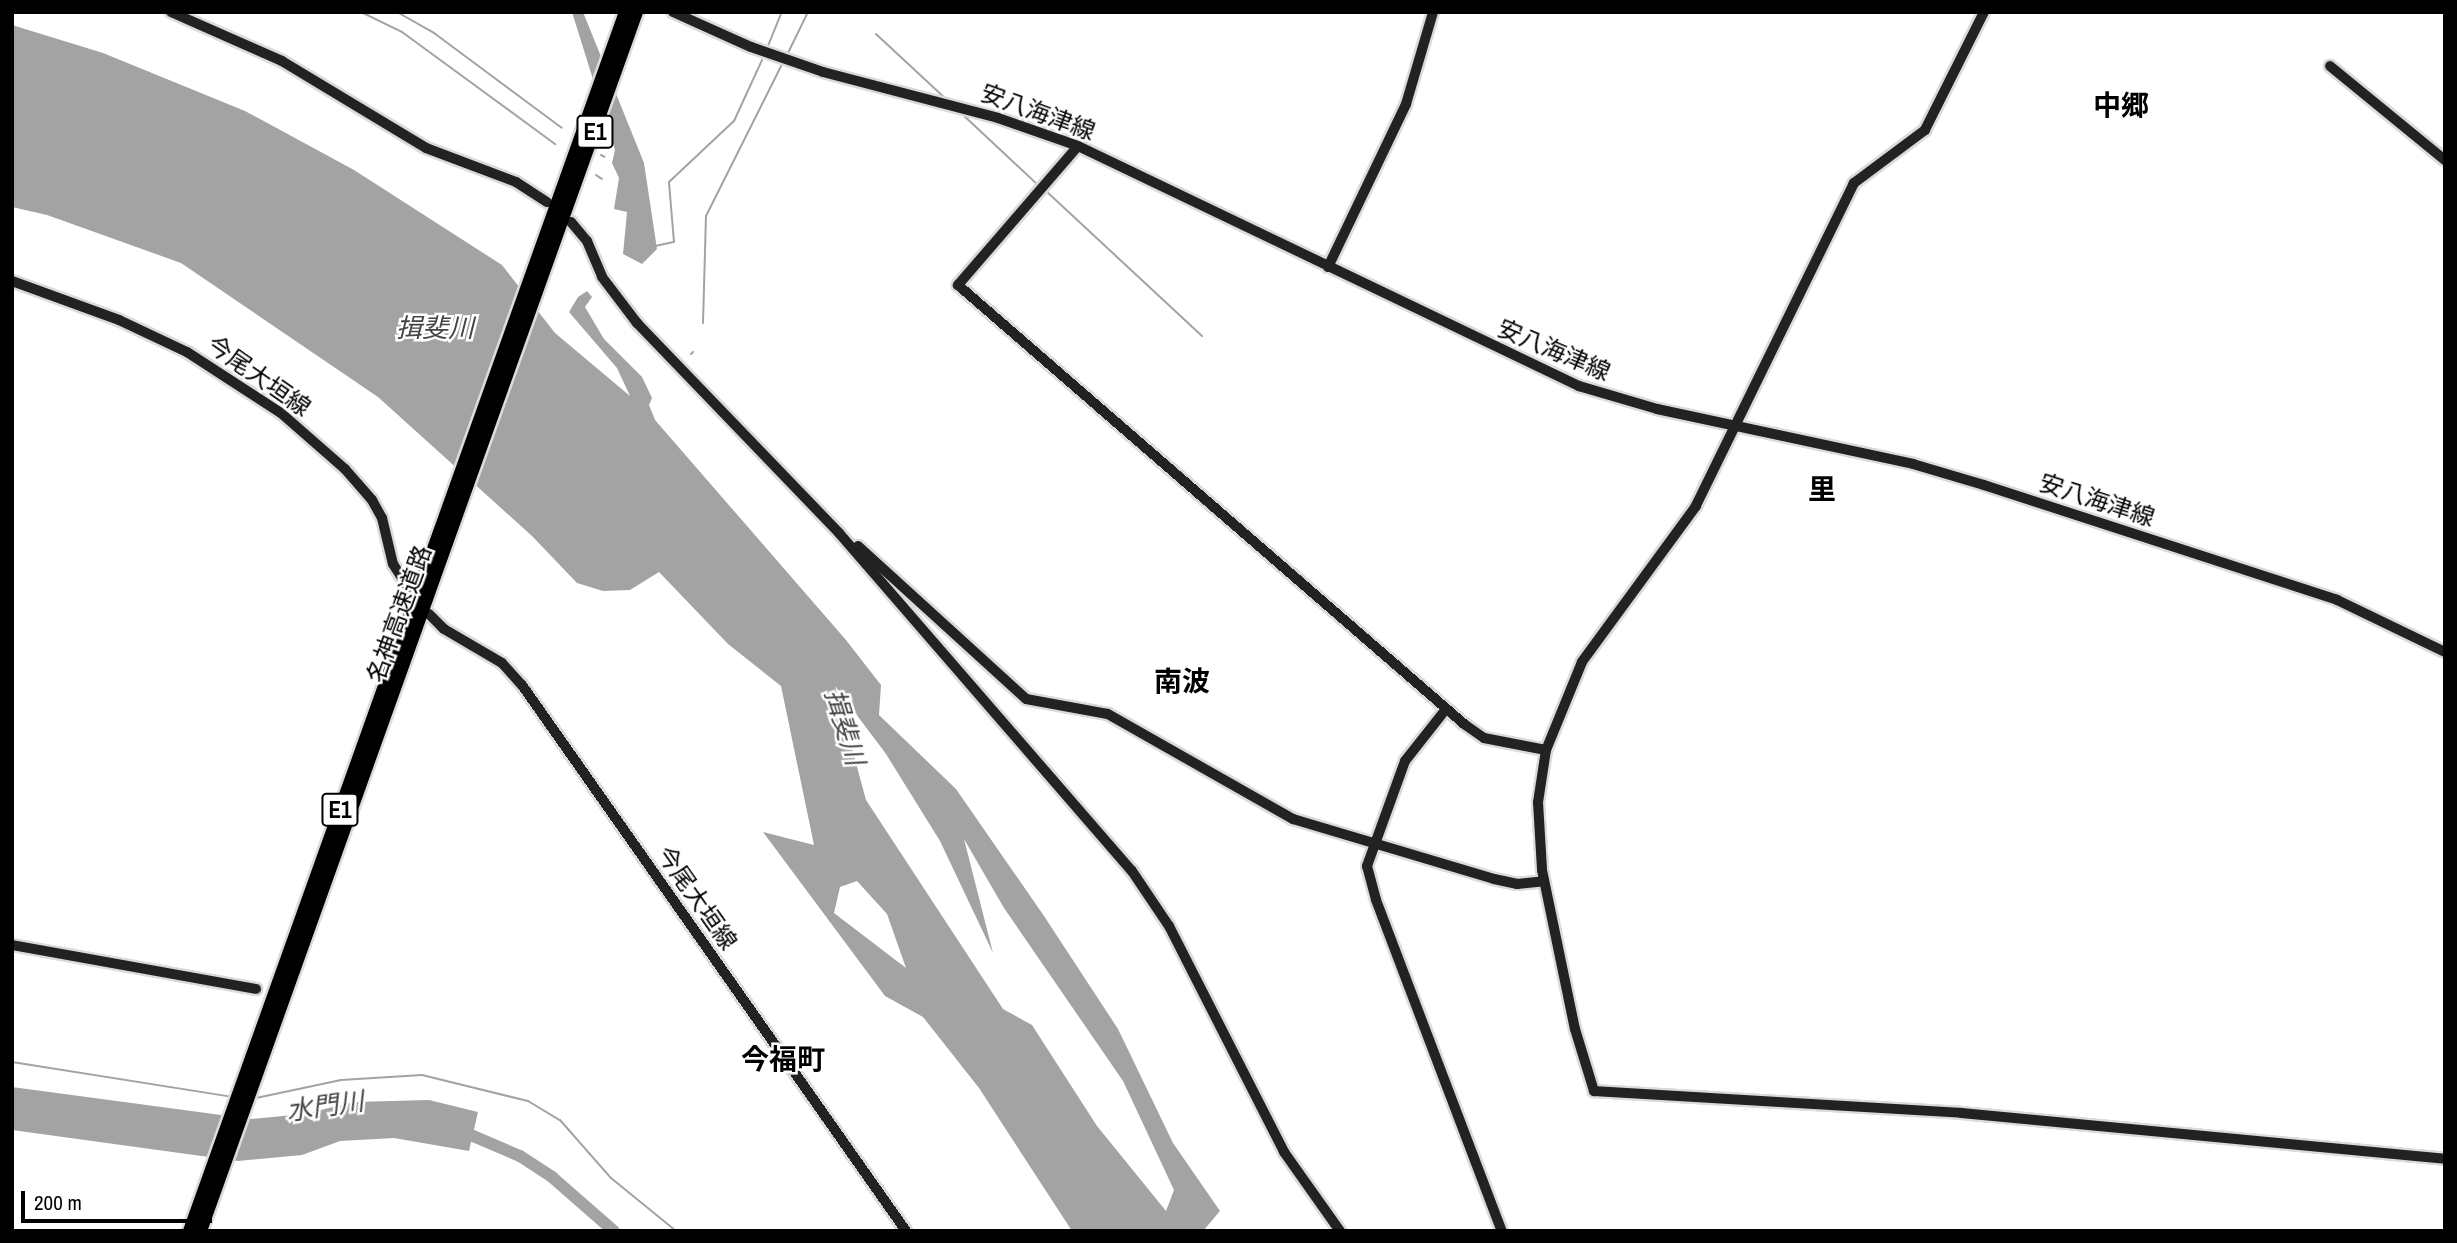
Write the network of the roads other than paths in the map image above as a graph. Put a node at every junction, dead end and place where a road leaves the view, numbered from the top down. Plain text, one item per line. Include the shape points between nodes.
1 (171, 12) edge
2 (625, 12) edge
3 (637, 12) edge
4 (673, 12) edge
5 (1433, 12) edge
6 (1984, 12) edge
7 (2330, 66) dead end
8 (1079, 146) junction
9 (2445, 160) edge
10 (547, 202) dead end
11 (571, 222) dead end
12 (547, 247) junction
13 (1328, 267) junction
14 (12, 281) edge
15 (1735, 426) junction
16 (839, 533) junction
17 (409, 589) dead end
18 (429, 614) dead end
19 (2445, 652) edge
20 (1446, 709) junction
21 (1546, 750) junction
22 (1373, 844) junction
23 (1544, 881) junction
24 (12, 945) edge
25 (256, 989) dead end
26 (2445, 1159) edge
27 (201, 1215) junction
28 (189, 1231) edge
29 (201, 1231) edge
30 (906, 1231) edge
31 (1340, 1231) edge
32 (1502, 1231) edge

1 - 10 street via 282,61 426,148 516,182
2 - 12 highway, 名神高速道路 / E1
3 - 12 highway, 名神高速道路 / E1
4 - 8 street, 安八海津線 via 751,47 823,72 999,118
5 - 13 street via 1406,104
6 - 15 street via 1925,130 1857,177
7 - 9 street
8 - 13 street, 安八海津線
8 - 20 street via 958,285
11 - 16 street via 587,241 602,277 638,323
12 - 27 highway, 名神高速道路 / E1
13 - 15 street, 安八海津線 via 1579,386
14 - 17 street, 今尾大垣線 via 54,293 176,346 281,413 345,469 372,500 382,518 393,564
15 - 19 street, 安八海津線 via 1984,485 2337,600
15 - 21 street via 1696,506 1582,662
16 - 22 street via 1026,699 1108,714 1293,819
16 - 31 street via 1158,906 1283,1152
18 - 30 street, 今尾大垣線 via 444,629 502,663 522,685
20 - 21 street via 1484,738
20 - 22 street via 1405,761
21 - 23 street via 1538,806
22 - 23 street via 1517,884
22 - 32 street via 1367,866 1376,900
23 - 26 street via 1575,1029 1594,1091 1961,1113
24 - 25 street
27 - 28 highway, 名神高速道路 / E1
27 - 29 highway, 名神高速道路 / E1

